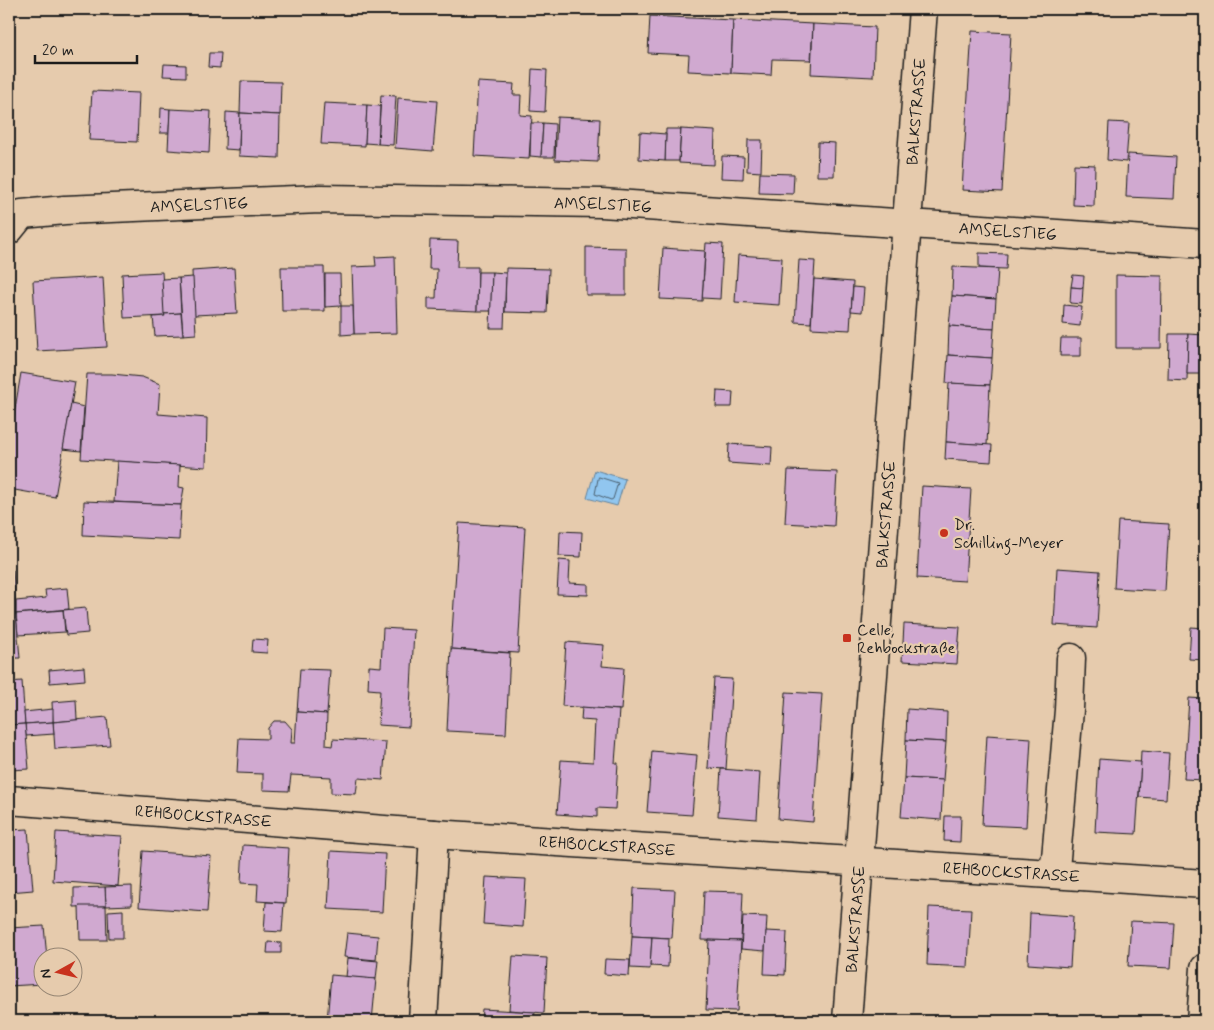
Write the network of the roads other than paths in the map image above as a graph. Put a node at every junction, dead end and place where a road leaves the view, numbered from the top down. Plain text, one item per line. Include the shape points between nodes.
1 (923, 9) edge
2 (907, 224) junction
3 (9, 230) edge
4 (1205, 244) edge
5 (1071, 658) dead end
6 (9, 800) edge
7 (434, 834) junction
8 (858, 861) junction
9 (1052, 874) junction
10 (1205, 884) edge
11 (1205, 968) edge
12 (423, 1021) edge
13 (847, 1021) edge
14 (1201, 1021) edge

1 - 2 street, BALKSTRASSE
2 - 3 street, AMSELSTIEG via 602,203 320,199 22,214
2 - 4 street, AMSELSTIEG
2 - 8 street, BALKSTRASSE
5 - 9 street via 1070,710
6 - 7 street, REHBOCKSTRASSE
7 - 8 street, REHBOCKSTRASSE
7 - 12 street
8 - 9 street, REHBOCKSTRASSE
8 - 13 street, BALKSTRASSE
9 - 10 street, REHBOCKSTRASSE
11 - 14 street

